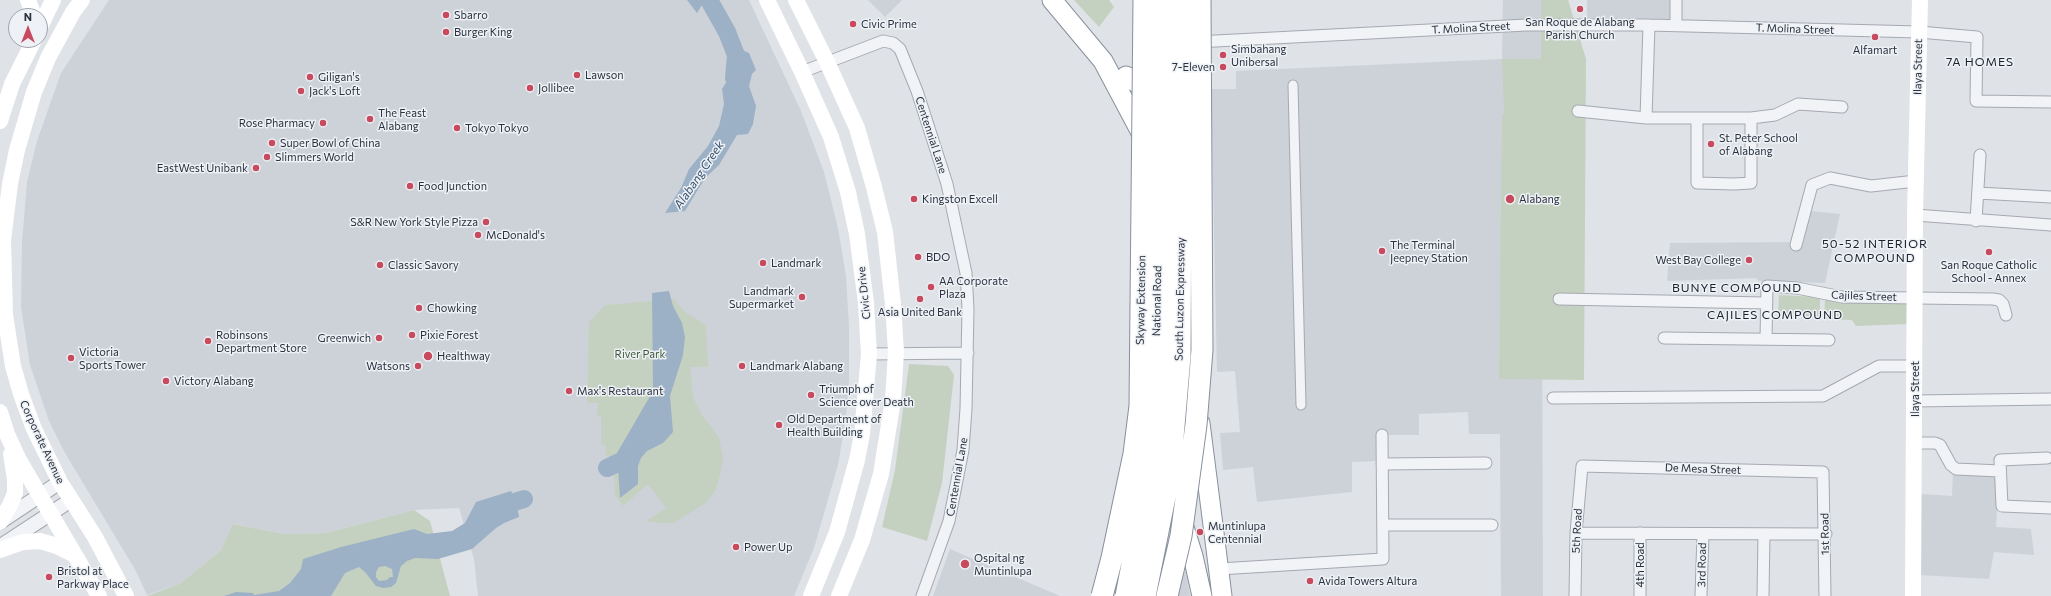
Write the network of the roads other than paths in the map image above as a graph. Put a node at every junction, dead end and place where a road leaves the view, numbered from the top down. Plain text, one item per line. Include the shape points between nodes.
1 (54, 0) edge
2 (767, 0) edge
3 (796, 0) edge
4 (1052, 0) edge
5 (1144, 0) edge
6 (1156, 0) edge
7 (1161, 0) edge
8 (1182, 0) edge
9 (1191, 0) edge
10 (1200, 0) edge
11 (1676, 0) edge
12 (1920, 0) edge
13 (78, 6) edge
14 (48, 12) edge
15 (1649, 24) junction
16 (1676, 25) junction
17 (1919, 32) junction
18 (1191, 42) junction
19 (30, 48) edge
20 (1103, 60) junction
21 (827, 62) junction
22 (802, 72) junction
23 (1126, 76) junction
24 (1293, 85) dead end
25 (2051, 102) edge
26 (1842, 107) dead end
27 (1578, 111) dead end
28 (1157, 118) junction
29 (1646, 118) junction
30 (1697, 118) junction
31 (1751, 118) junction
32 (0, 121) edge
33 (1980, 155) dead end
34 (1158, 166) junction
35 (1916, 181) junction
36 (1978, 193) junction
37 (2051, 197) edge
38 (1915, 215) junction
39 (1976, 221) junction
40 (2051, 225) edge
41 (2, 240) edge
42 (1796, 245) dead end
43 (1, 260) edge
44 (1915, 297) junction
45 (1559, 299) dead end
46 (1766, 303) junction
47 (1157, 314) junction
48 (2006, 315) dead end
49 (1664, 338) dead end
50 (1766, 339) junction
51 (1829, 340) dead end
52 (1190, 342) junction
53 (1156, 348) junction
54 (896, 352) junction
55 (968, 353) junction
56 (869, 354) junction
57 (1915, 366) junction
58 (1553, 398) dead end
59 (2051, 399) edge
60 (1915, 401) junction
61 (1301, 405) dead end
62 (0, 412) edge
63 (7, 434) junction
64 (1382, 435) dead end
65 (1915, 443) junction
66 (2047, 458) dead end
67 (1486, 463) dead end
68 (1382, 464) junction
69 (1582, 466) joint
70 (2000, 471) junction
71 (1823, 472) joint
72 (60, 482) junction
73 (1208, 494) junction
74 (38, 495) junction
75 (1175, 497) junction
76 (71, 500) junction
77 (2051, 508) edge
78 (49, 514) junction
79 (0, 522) edge
80 (1382, 525) junction
81 (1492, 525) dead end
82 (1576, 533) junction
83 (1640, 533) junction
84 (1703, 534) junction
85 (1764, 534) junction
86 (1826, 534) junction
87 (0, 549) edge
88 (75, 556) junction
89 (1219, 569) junction
90 (126, 595) edge
91 (99, 596) edge
92 (811, 596) edge
93 (839, 596) edge
94 (922, 596) edge
95 (1102, 596) edge
96 (1105, 596) edge
97 (1126, 596) edge
98 (1145, 596) edge
99 (1167, 596) edge
100 (1202, 596) edge
101 (1222, 596) edge
102 (1575, 596) edge
103 (1640, 596) edge
104 (1701, 596) edge
105 (1763, 596) edge
106 (1825, 596) edge
107 (1913, 596) edge

1 - 13 main road
1 - 14 main road
2 - 22 main road, Civic Drive
3 - 21 main road
4 - 20 highway
5 - 23 highway via 1142,83 1136,84
5 - 95 highway, Skyway Extension, bridge via 1140,406 1132,462
6 - 28 highway, National Road
7 - 97 highway, South Luzon Expressway, bridge via 1161,344 1151,467
8 - 98 highway, South Luzon Expressway, bridge via 1180,356 1170,472
9 - 18 highway
10 - 99 highway, bridge via 1202,350 1196,425 1181,536
11 - 16 street
12 - 17 main road, Ilaya Street
13 - 41 main road, Corporate Avenue via 48,58 34,92 17,150
15 - 16 street, T. Molina Street
15 - 18 street, T. Molina Street via 1526,25
15 - 29 street
16 - 17 street, T. Molina Street
17 - 25 street, T. Molina Street via 1977,36 1976,101
17 - 35 main road, Ilaya Street
18 - 52 highway
19 - 32 main road via 12,84
20 - 23 highway
20 - 34 highway
21 - 22 street, Centennial Lane
21 - 54 main road via 856,128 878,202 890,270
21 - 55 street, Centennial Lane via 883,41 893,43 900,49 947,184 966,273
22 - 56 main road, Civic Drive via 831,137 848,192 862,269
23 - 28 highway
24 - 61 street
26 - 31 street via 1798,104 1775,115
27 - 29 street
28 - 34 highway, National Road
29 - 30 street
30 - 31 street
30 - 31 street via 1697,182 1734,184 1751,183
33 - 36 street
34 - 47 highway, National Road
35 - 38 main road, Ilaya Street
35 - 42 street via 1871,186 1830,178 1812,185
36 - 37 street
36 - 39 street
38 - 39 street
38 - 44 main road, Ilaya Street
39 - 40 street
41 - 43 main road, Corporate Avenue
43 - 72 main road, Corporate Avenue via 4,315 13,366 27,411
44 - 46 street, Cajiles Street via 1842,297 1797,288 1767,286
44 - 48 street, Cajiles Street via 1998,300 2005,307
44 - 57 main road, Ilaya Street
45 - 46 street
46 - 50 street
47 - 52 highway via 1164,336 1172,346
47 - 53 highway, National Road
49 - 50 street
50 - 51 street
52 - 73 highway
53 - 75 highway, National Road via 1166,470
53 - 96 highway via 1148,419
54 - 55 street
54 - 56 street
54 - 93 main road via 893,400 881,474 862,540
55 - 94 street, Centennial Lane via 966,409 957,488 947,527
56 - 92 main road, Civic Drive via 863,427 857,460 837,532
57 - 58 street via 1879,366 1823,396
57 - 60 main road, Ilaya Street
59 - 60 street
60 - 65 main road, Ilaya Street
62 - 63 main road
63 - 74 main road
63 - 79 main road via 15,493
64 - 68 street
65 - 70 street via 1940,445 1956,470
65 - 107 main road, Ilaya Street
66 - 70 street via 2000,460
67 - 68 street
68 - 80 street
69 - 71 street, De Mesa Street
69 - 82 street, 5th Road
70 - 77 street via 2002,506
71 - 86 street, 1st Road
72 - 74 street
72 - 76 main road, Corporate Avenue
73 - 75 highway via 1196,498
73 - 89 highway
74 - 78 main road
74 - 79 street
75 - 100 highway, National Road via 1194,556
76 - 78 street
76 - 90 main road, Corporate Avenue
78 - 87 street
78 - 88 main road
80 - 81 street
80 - 89 street via 1384,559
82 - 83 street
82 - 102 street, 5th Road
83 - 84 street
83 - 103 street, 4th Road
84 - 85 street
84 - 104 street, 3rd Road
85 - 86 street
85 - 105 street
86 - 106 street, 1st Road
87 - 88 main road via 23,542 40,541 57,546
88 - 91 main road
89 - 101 highway

